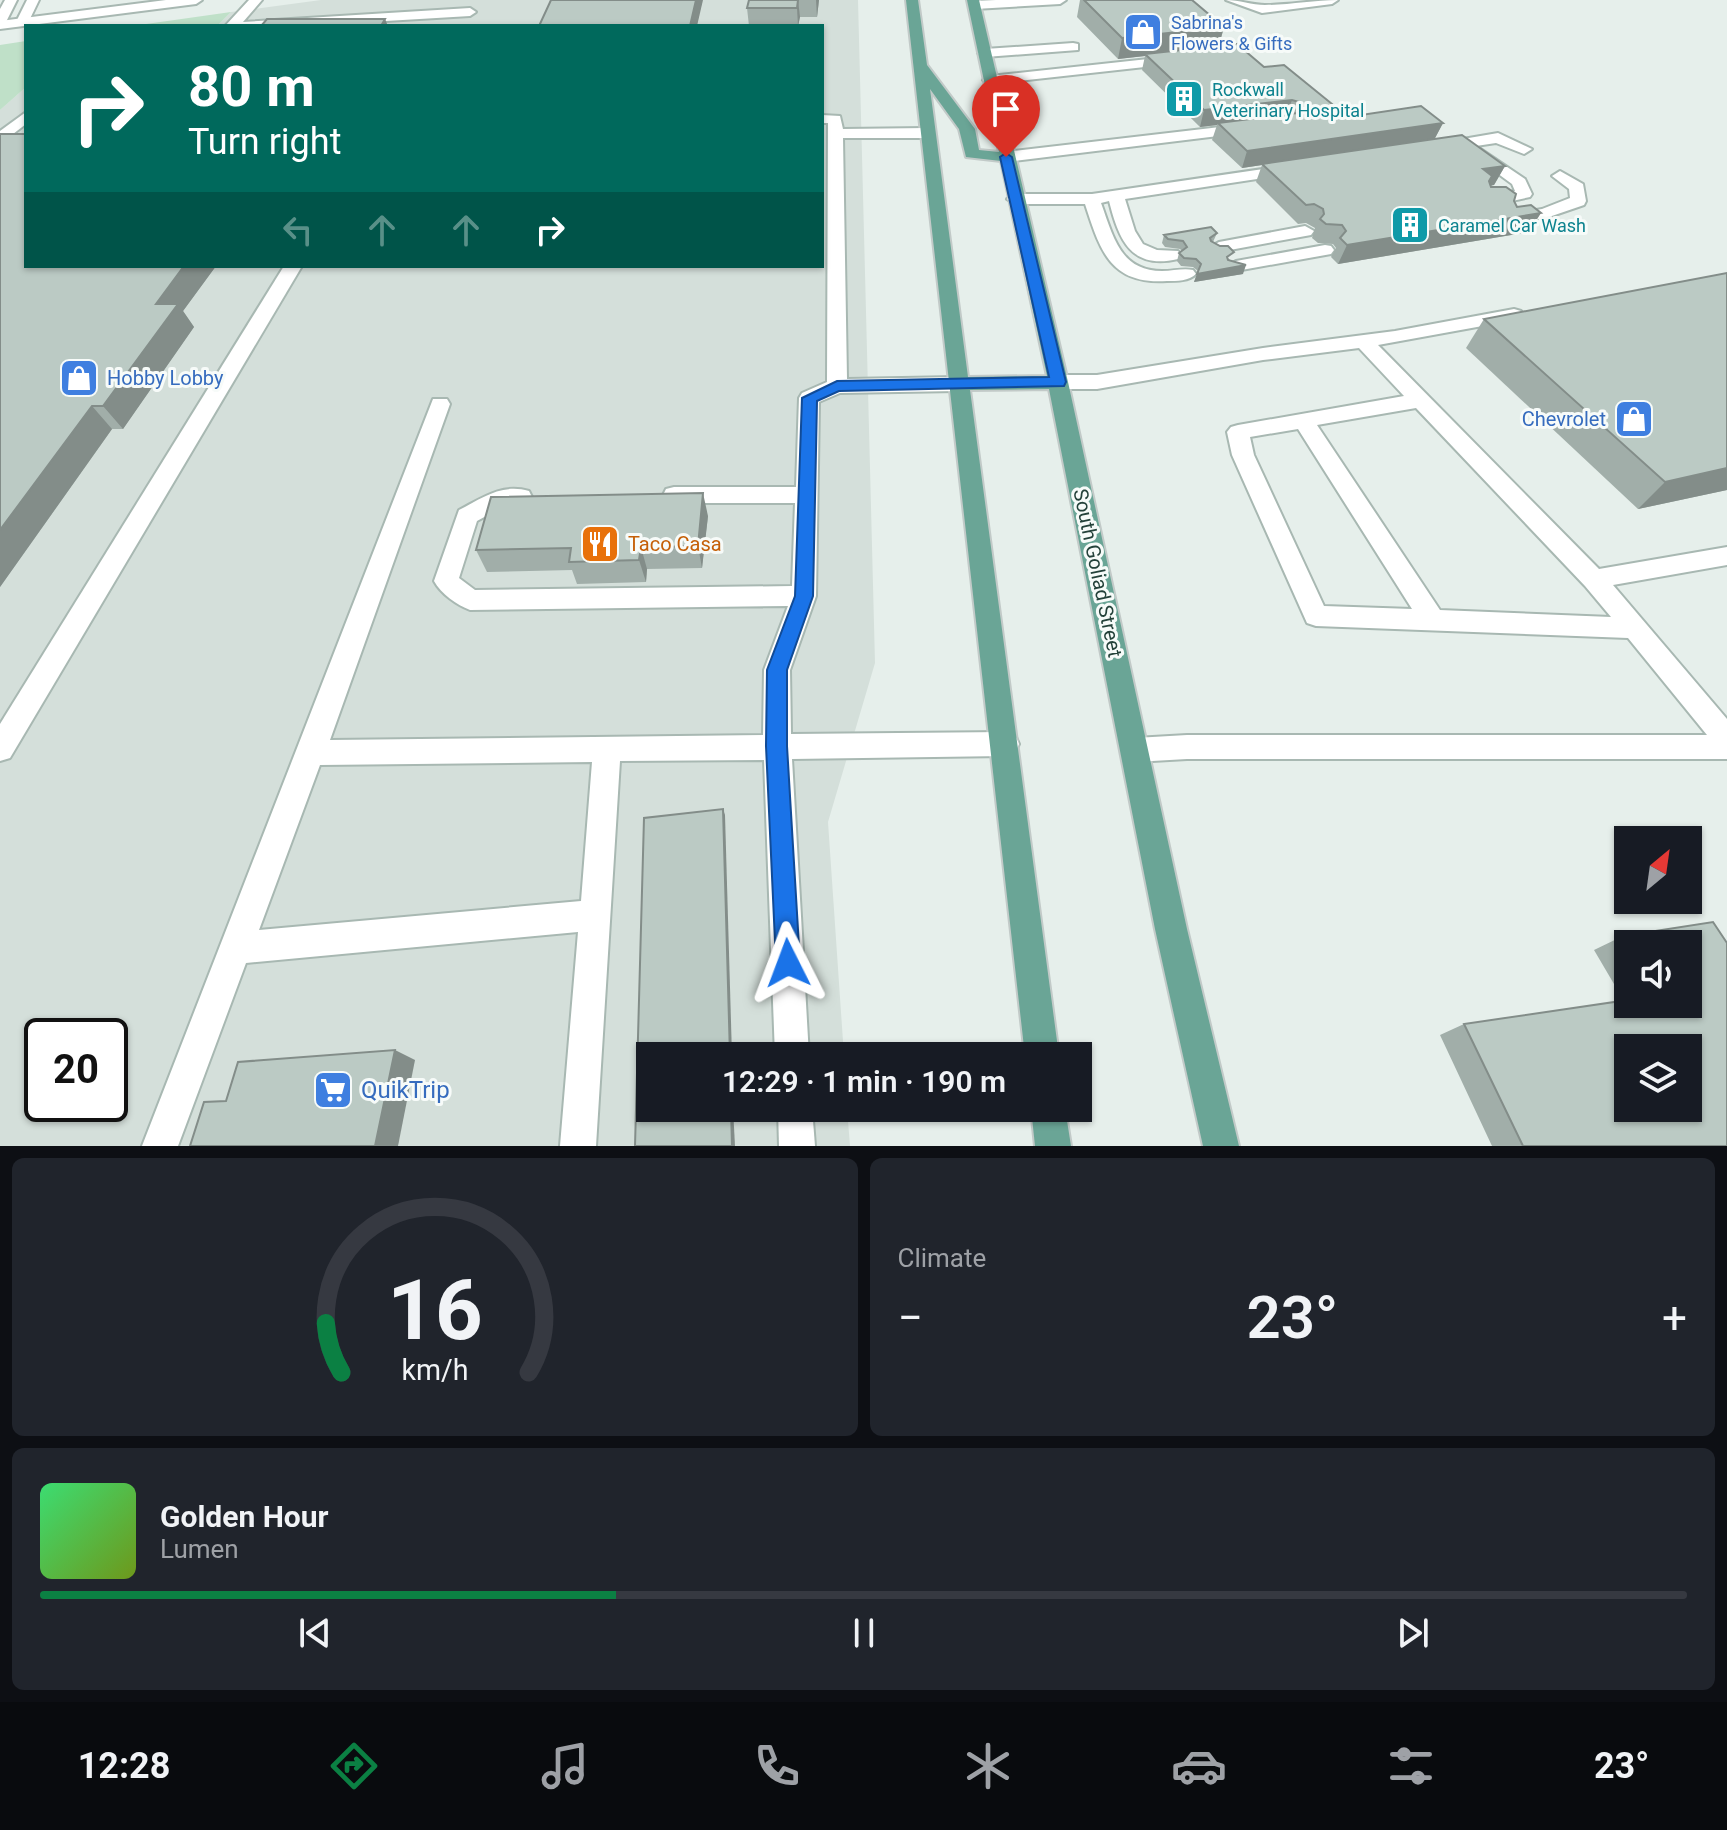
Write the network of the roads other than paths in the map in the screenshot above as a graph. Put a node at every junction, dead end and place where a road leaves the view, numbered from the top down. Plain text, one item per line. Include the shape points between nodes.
1 (11, 0) edge
2 (33, 0) edge
3 (196, 0) edge
4 (256, 0) edge
5 (912, 0) edge
6 (1060, 0) edge
7 (1232, 0) edge
8 (1332, 0) edge
9 (974, 3) edge
10 (473, 6) edge
11 (22, 22) junction
12 (0, 23) edge
13 (234, 24) edge
14 (257, 24) edge
15 (464, 24) edge
16 (1073, 47) dead end
17 (985, 53) junction
18 (1197, 57) edge
19 (920, 65) junction
20 (990, 80) junction
21 (24, 118) edge
22 (824, 119) edge
23 (1257, 128) edge
24 (927, 133) junction
25 (835, 134) junction
26 (0, 139) edge
27 (1524, 149) dead end
28 (1006, 157) junction
29 (1300, 168) edge
30 (1560, 176) dead end
31 (1116, 196) junction
32 (1015, 199) junction
33 (1092, 199) junction
34 (1489, 201) edge
35 (1513, 219) edge
36 (1305, 231) edge
37 (1219, 247) edge
38 (1325, 250) edge
39 (1172, 255) edge
40 (1236, 266) edge
41 (292, 268) edge
42 (1187, 274) edge
43 (1531, 311) edge
44 (1363, 341) junction
45 (1058, 382) junction
46 (957, 384) junction
47 (837, 386) junction
48 (1421, 400) junction
49 (440, 404) dead end
50 (1303, 420) junction
51 (807, 495) junction
52 (657, 496) edge
53 (549, 497) edge
54 (1727, 556) edge
55 (1594, 579) junction
56 (804, 596) junction
57 (1433, 621) junction
58 (1637, 628) junction
59 (1727, 739) edge
60 (1005, 744) junction
61 (777, 746) junction
62 (1727, 747) edge
63 (607, 748) junction
64 (0, 749) edge
65 (1135, 750) junction
66 (311, 753) junction
67 (594, 915) junction
68 (238, 948) junction
69 (791, 1042) edge
70 (1040, 1042) edge
71 (796, 1122) edge
72 (1050, 1122) edge
73 (160, 1146) edge
74 (578, 1146) edge
75 (797, 1146) edge
76 (1053, 1146) edge
77 (1221, 1146) edge

1 - 12 street
2 - 11 street
3 - 11 street
4 - 13 street
5 - 19 main road
6 - 9 street
7 - 8 street via 1262,9
9 - 17 main road, South Goliad Street
10 - 14 street
10 - 15 street
11 - 12 street
16 - 17 street
17 - 20 main road, South Goliad Street
18 - 20 street
19 - 24 main road
19 - 28 main road via 967,129 972,154
20 - 28 main road, South Goliad Street
21 - 26 street
22 - 25 street via 835,119
23 - 28 street
24 - 25 street
24 - 46 main road
25 - 47 street
27 - 34 street via 1498,138 1446,146 1477,151 1519,182 1524,194
28 - 32 main road, South Goliad Street
29 - 31 street
30 - 35 street via 1577,187 1578,201
31 - 33 street
31 - 39 street via 1138,251
32 - 33 street
32 - 45 main road, South Goliad Street
33 - 42 street via 1111,254 1126,270 1140,276
36 - 37 street
38 - 40 street
41 - 64 street
43 - 44 street
44 - 45 street via 1097,382
44 - 48 street
45 - 46 main road
45 - 65 main road, South Goliad Street
46 - 47 street
46 - 60 main road
47 - 51 street via 809,398
48 - 50 street
48 - 55 street
49 - 66 street
50 - 57 street
50 - 57 street via 1238,432 1243,455 1316,616
51 - 52 street
51 - 56 street
53 - 56 street via 502,497 467,516 446,581 470,600
54 - 55 street
55 - 58 street
56 - 61 street via 777,670
57 - 58 street
58 - 59 street
60 - 61 street
60 - 70 main road
61 - 63 street
61 - 69 street
62 - 65 street
63 - 66 street
63 - 67 street
65 - 77 main road, South Goliad Street
66 - 68 street
67 - 68 street
67 - 74 street
68 - 73 street
71 - 75 street
72 - 76 main road

